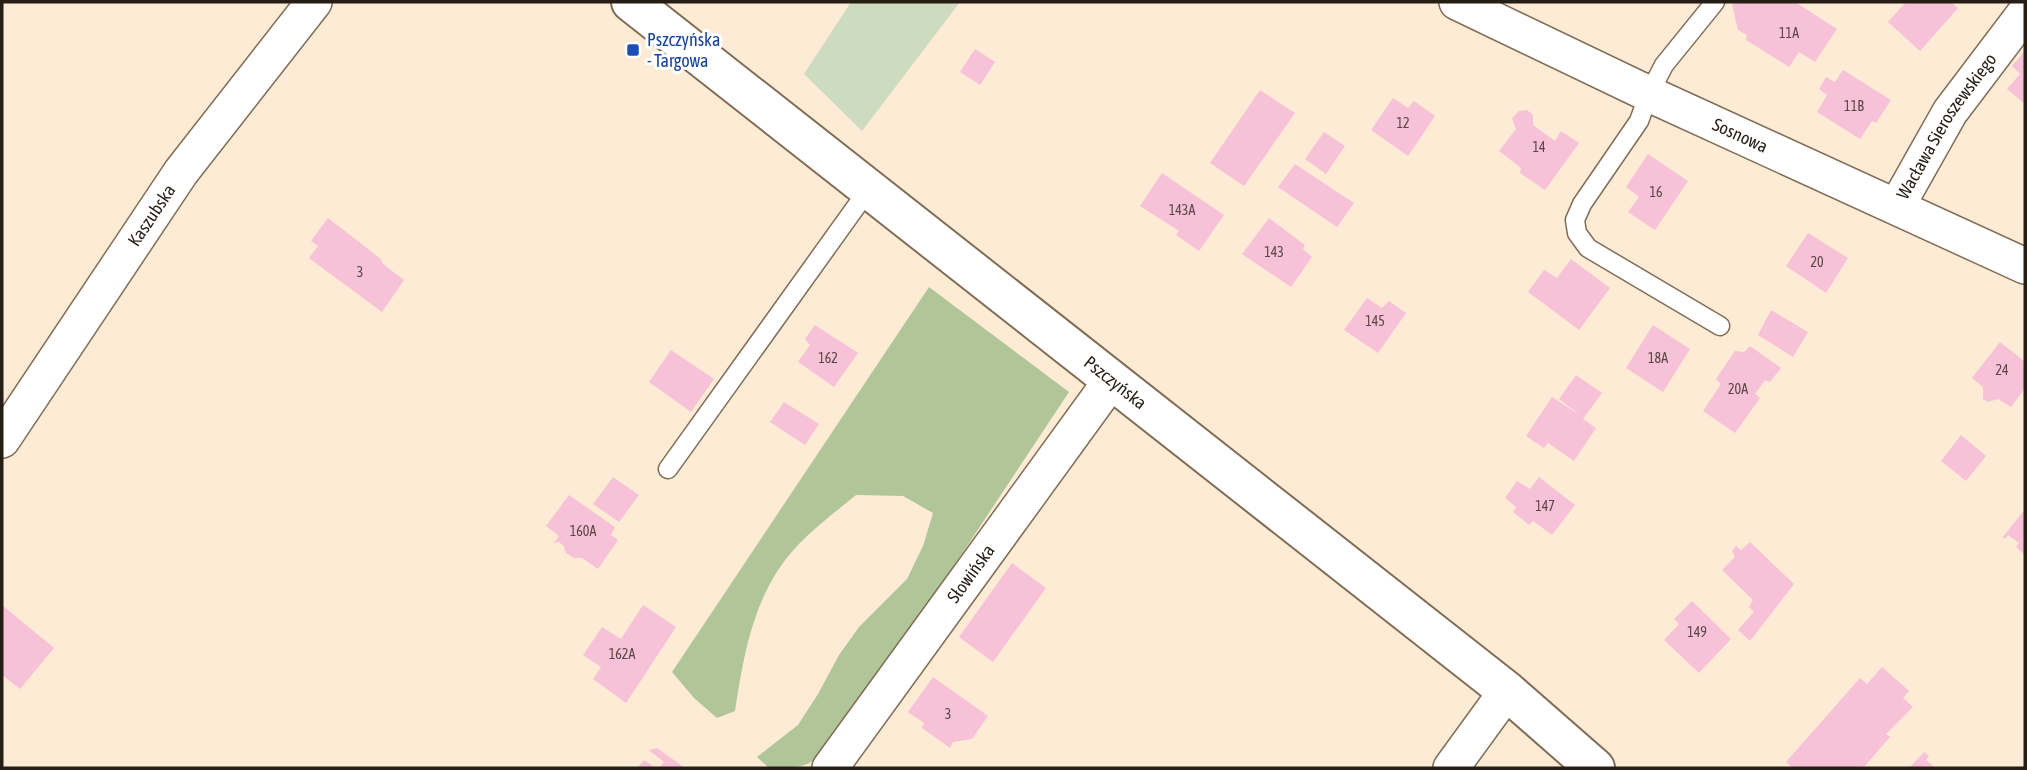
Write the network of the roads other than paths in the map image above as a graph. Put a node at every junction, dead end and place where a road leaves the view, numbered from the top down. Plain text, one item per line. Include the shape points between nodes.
1 (314, 2) edge
2 (631, 2) edge
3 (1457, 2) edge
4 (1715, 2) edge
5 (2025, 13) edge
6 (1649, 93) junction
7 (868, 190) junction
8 (1897, 206) junction
9 (2025, 266) edge
10 (1720, 326) dead end
11 (1111, 381) junction
12 (2, 440) edge
13 (668, 469) dead end
14 (1507, 691) junction
15 (830, 768) edge
16 (1451, 768) edge
17 (1595, 768) edge

1 - 12 street, Kaszubska via 181,172
2 - 7 main road, Pszczyńska
3 - 6 street, Sosnowa
4 - 6 lane via 1664,65
5 - 8 street, Wacława Sieroszewskiego via 1950,112
6 - 8 street, Sosnowa
6 - 10 lane via 1639,121 1582,204 1575,220 1577,233 1588,248
7 - 11 main road, Pszczyńska
7 - 13 lane
8 - 9 street, Sosnowa
11 - 14 main road, Pszczyńska
11 - 15 street, Słowińska
14 - 16 street
14 - 17 main road, Pszczyńska

